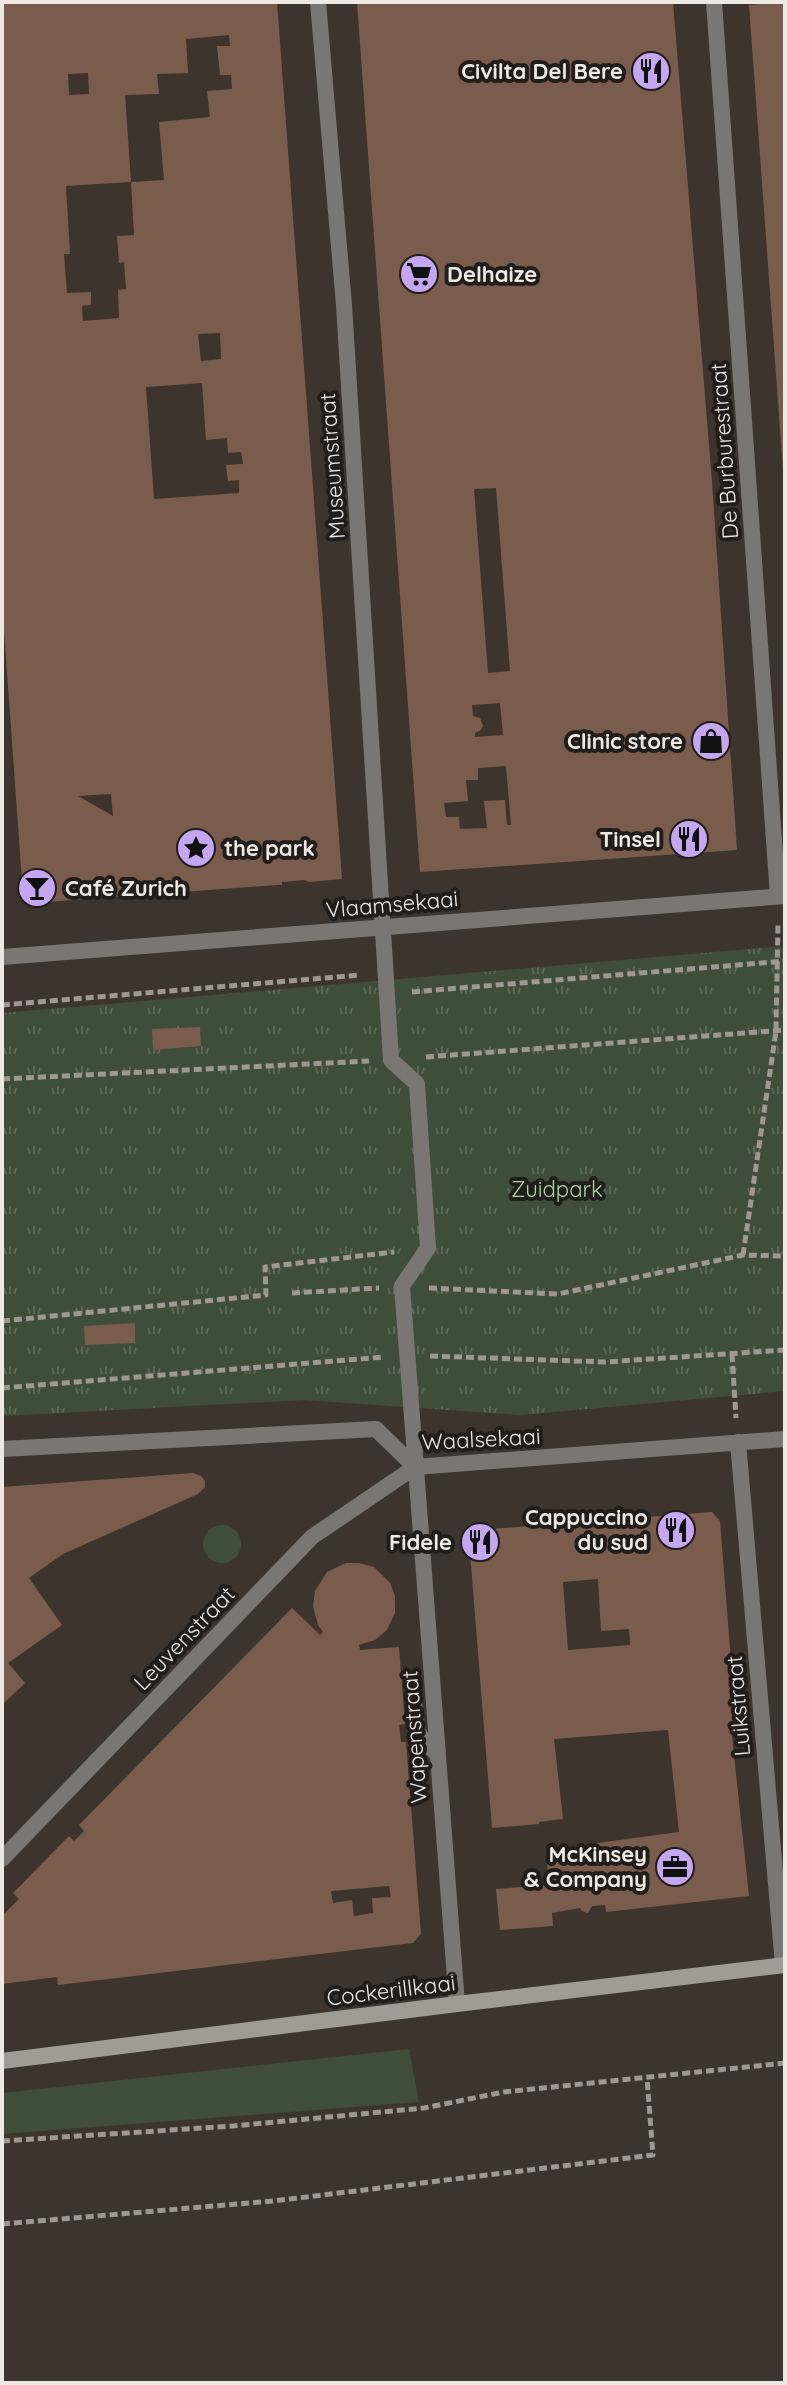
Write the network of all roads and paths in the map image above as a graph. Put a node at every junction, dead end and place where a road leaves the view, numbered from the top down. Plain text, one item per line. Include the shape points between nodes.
1 (318, 2) edge
2 (714, 2) edge
3 (782, 896) edge
4 (383, 927) junction
5 (2, 957) edge
6 (777, 961) junction
7 (785, 961) edge
8 (385, 973) junction
9 (387, 994) junction
10 (2, 1005) edge
11 (785, 1030) edge
12 (776, 1031) junction
13 (391, 1060) junction
14 (2, 1079) edge
15 (428, 1248) junction
16 (743, 1255) junction
17 (785, 1256) edge
18 (402, 1286) junction
19 (292, 1293) dead end
20 (2, 1321) edge
21 (785, 1350) edge
22 (732, 1354) junction
23 (407, 1355) junction
24 (2, 1388) edge
25 (785, 1439) edge
26 (738, 1442) junction
27 (2, 1449) edge
28 (415, 1467) junction
29 (414, 1701) dead end
30 (437, 1754) junction
31 (2, 1859) edge
32 (784, 1965) edge
33 (457, 2004) junction
34 (2, 2061) edge
35 (785, 2063) edge
36 (647, 2078) junction
37 (2, 2141) edge
38 (2, 2224) edge

1 - 4 street, Museumstraat via 344,305
2 - 3 street, De Burburestraat
3 - 4 street, Vlaamsekaai
3 - 6 path
4 - 5 street, Vlaamsekaai
4 - 8 street, Museumstraat
6 - 7 path
6 - 9 path
6 - 12 path
8 - 9 street, Museumstraat
8 - 10 path
9 - 13 street, Museumstraat
11 - 12 path
12 - 13 path
12 - 16 path
13 - 14 path
13 - 15 street via 417,1084
15 - 18 street
15 - 20 path via 265,1267 266,1295
16 - 17 path
16 - 18 path via 558,1294
18 - 19 path
18 - 23 street, Wapenstraat
21 - 22 path
22 - 23 path via 605,1362
22 - 26 path
23 - 24 path
23 - 28 street, Wapenstraat
25 - 26 street, Waalsekaai
26 - 28 street, Waalsekaai
26 - 32 street, Luikstraat
27 - 28 street, Waalsekaai via 376,1429
28 - 30 street, Wapenstraat
28 - 31 street, Leuvenstraat via 312,1537
29 - 30 street via 417,1732
30 - 33 street, Wapenstraat
32 - 33 street, Cockerillkaai
33 - 34 street, Cockerillkaai
35 - 36 path
36 - 37 path via 504,2092 408,2110
36 - 38 path via 653,2155 273,2201

